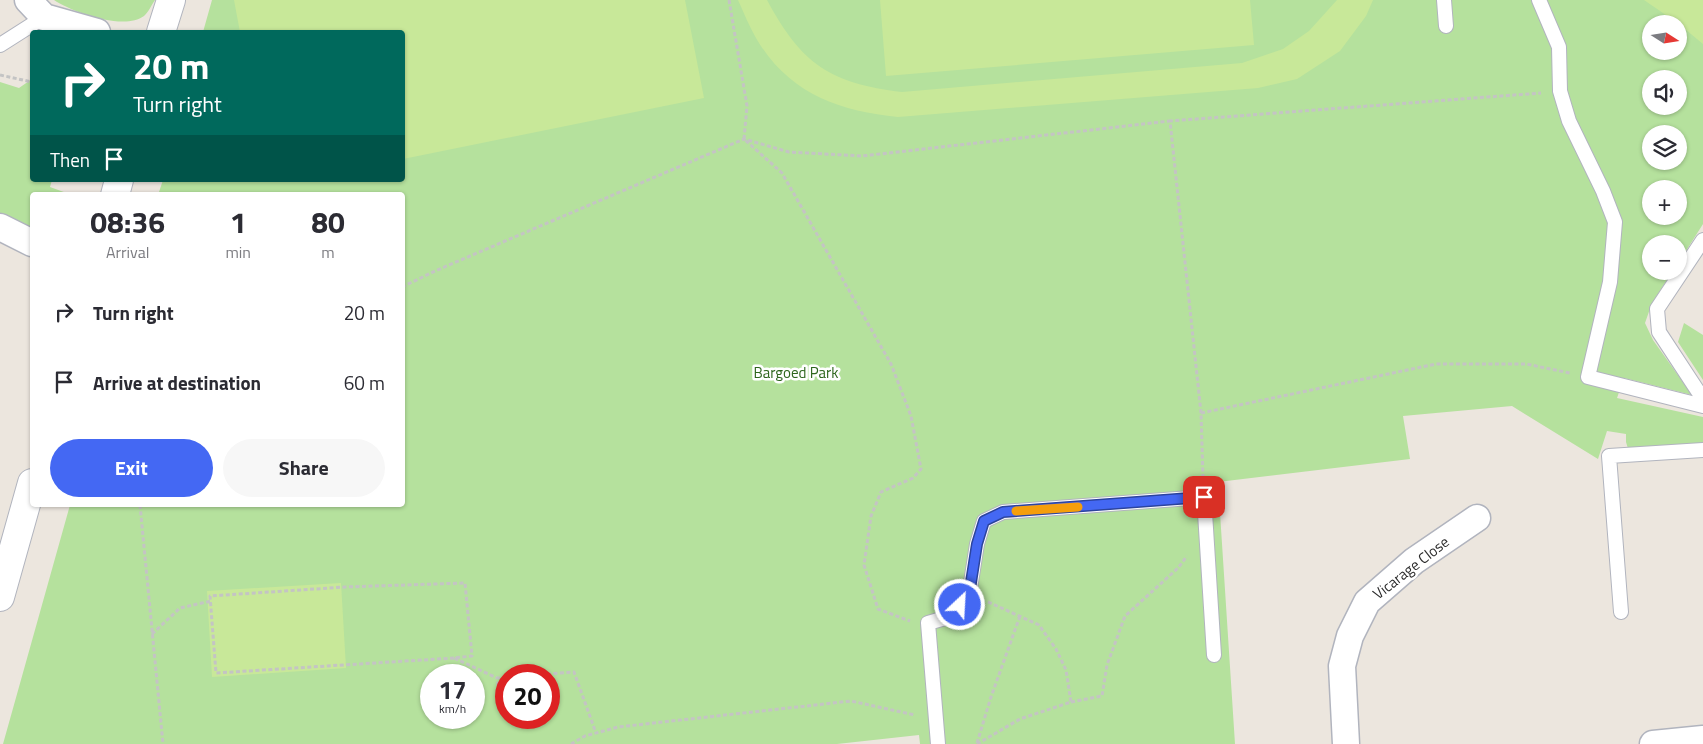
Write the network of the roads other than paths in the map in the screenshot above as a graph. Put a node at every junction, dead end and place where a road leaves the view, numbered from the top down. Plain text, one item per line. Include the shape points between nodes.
1 (171, 0) edge
2 (1444, 0) edge
3 (1539, 0) edge
4 (36, 8) edge
5 (1446, 26) dead end
6 (92, 30) edge
7 (162, 30) edge
8 (0, 44) edge
9 (0, 227) edge
10 (1703, 240) edge
11 (30, 243) edge
12 (1703, 399) edge
13 (1703, 406) edge
14 (1703, 450) edge
15 (30, 490) edge
16 (1477, 518) dead end
17 (0, 597) edge
18 (1621, 612) dead end
19 (1214, 655) dead end
20 (1703, 739) edge
21 (938, 744) edge
22 (1346, 744) edge
23 (1653, 744) edge

1 - 7 street
2 - 5 lane
3 - 13 lane via 1559,47 1560,91 1569,121 1615,222 1610,282 1588,377
4 - 6 street
4 - 8 lane
9 - 11 street
10 - 12 lane via 1657,310 1659,332
14 - 18 lane via 1609,456
15 - 17 street
16 - 22 street, Vicarage Close via 1414,561 1366,602 1350,636 1342,666
19 - 21 lane via 1204,497 1003,512 984,521 969,595 952,616 928,623
20 - 23 street

